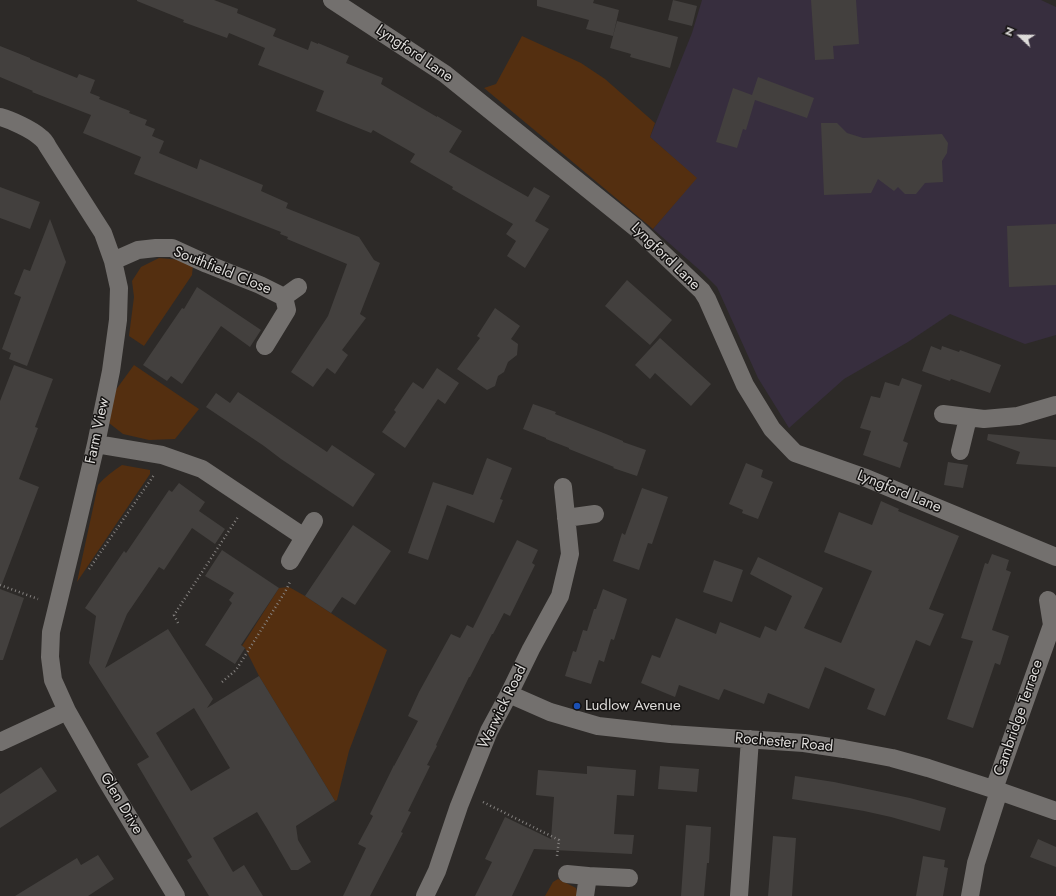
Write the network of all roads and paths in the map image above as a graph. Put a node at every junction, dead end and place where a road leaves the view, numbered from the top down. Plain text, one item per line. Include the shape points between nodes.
1 (332, 0) edge
2 (0, 117) edge
3 (113, 261) junction
4 (265, 346) dead end
5 (1056, 405) edge
6 (943, 414) dead end
7 (968, 418) junction
8 (96, 444) junction
9 (960, 451) dead end
10 (162, 455) junction
11 (563, 487) dead end
12 (249, 500) junction
13 (595, 514) dead end
14 (566, 518) junction
15 (314, 521) dead end
16 (304, 537) junction
17 (1056, 557) edge
18 (290, 561) joint
19 (86, 573) dead end
20 (0, 585) edge
21 (1048, 600) dead end
22 (57, 606) junction
23 (178, 623) dead end
24 (222, 682) dead end
25 (509, 694) junction
26 (67, 711) junction
27 (750, 739) junction
28 (0, 742) edge
29 (997, 790) junction
30 (464, 793) junction
31 (1056, 811) edge
32 (567, 874) joint
33 (588, 876) junction
34 (629, 878) dead end
35 (176, 896) edge
36 (425, 896) edge
37 (585, 896) edge
38 (739, 896) edge
39 (970, 896) edge

1 - 17 street, Lyngford Lane via 445,74 636,228 702,291 745,385 772,429 796,453 866,478
2 - 3 street, Farm View via 26,128 40,137 48,147 103,233
3 - 4 street, Southfield Close via 138,250 172,248 291,292 288,310
3 - 8 street, Farm View via 119,288 118,320 111,371
5 - 7 street via 1018,416
6 - 7 street
7 - 9 street
8 - 10 street
8 - 22 street, Farm View
10 - 12 street via 202,469
10 - 19 path via 157,470
11 - 14 street, Warwick Road
12 - 16 street
12 - 23 path via 174,614
13 - 14 street
14 - 25 street, Warwick Road via 570,554 560,596
15 - 16 street
16 - 18 street
18 - 24 path via 294,574 285,592 236,670
20 - 22 path
21 - 29 street, Cambridge Terrace via 1052,625
22 - 26 street, Farm View via 50,632 50,657 53,680
25 - 27 street, Rochester Road via 550,712 598,726
25 - 30 street, Warwick Road via 489,731
26 - 28 street
26 - 35 street, Glen Drive
27 - 29 street, Rochester Road via 804,743 892,758
27 - 38 street
29 - 31 street, Rochester Road
29 - 39 street, Cambridge Terrace via 976,863
30 - 32 path via 559,840 557,865
30 - 36 street, Warwick Road via 437,871
32 - 33 street
33 - 34 street
33 - 37 street

